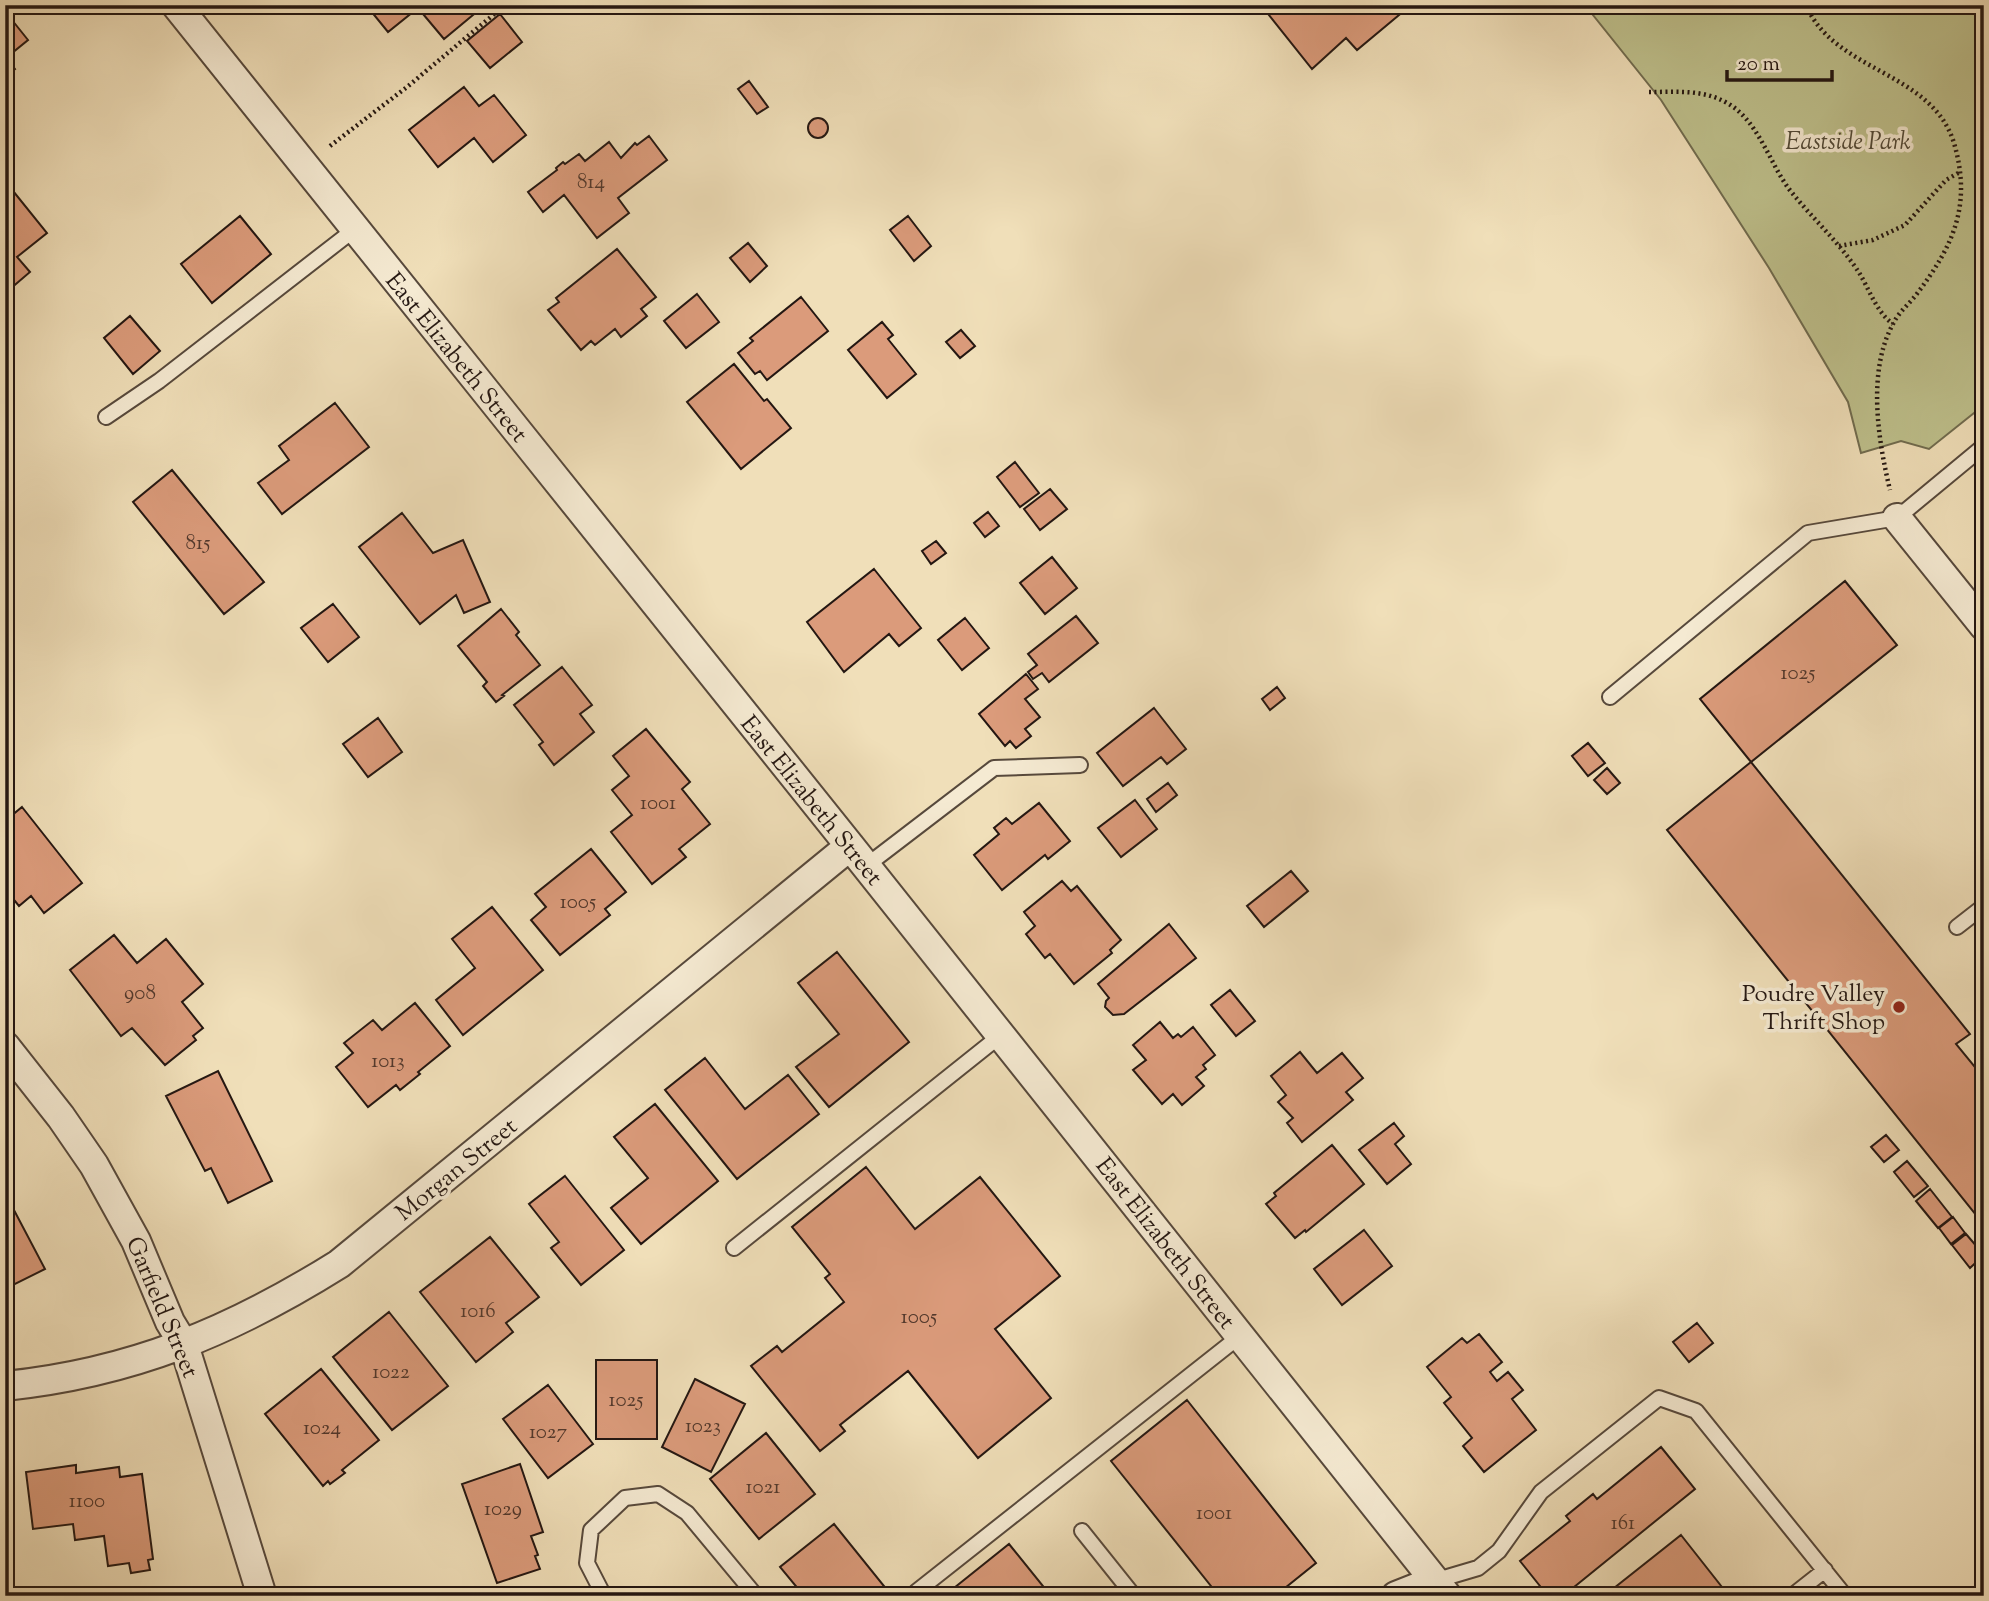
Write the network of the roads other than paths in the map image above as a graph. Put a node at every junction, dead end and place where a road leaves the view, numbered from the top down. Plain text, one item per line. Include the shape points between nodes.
1 (176, 5) edge
2 (355, 229) junction
3 (106, 417) dead end
4 (1984, 446) edge
5 (1897, 518) junction
6 (1984, 626) edge
7 (1610, 697) dead end
8 (1080, 765) dead end
9 (858, 856) junction
10 (1984, 906) edge
11 (1957, 927) dead end
12 (1001, 1035) junction
13 (5, 1046) edge
14 (734, 1248) dead end
15 (1240, 1336) junction
16 (184, 1345) junction
17 (5, 1386) edge
18 (1082, 1531) dead end
19 (1825, 1570) junction
20 (1440, 1588) edge
21 (916, 1592) dead end
22 (262, 1596) edge
23 (604, 1596) edge
24 (756, 1596) edge
25 (1134, 1596) edge
26 (1396, 1596) edge
27 (1792, 1596) edge
28 (1845, 1596) edge

1 - 2 street, East Elizabeth Street
2 - 3 lane
2 - 9 street, East Elizabeth Street
4 - 5 lane
5 - 6 street
5 - 7 lane via 1808,533
8 - 9 lane via 994,768
9 - 12 street, East Elizabeth Street
9 - 16 street, Morgan Street via 340,1264 275,1303
10 - 11 lane
12 - 14 lane
12 - 15 street, East Elizabeth Street
13 - 16 street, Garfield Street via 94,1165 136,1241
15 - 20 street, East Elizabeth Street
15 - 21 lane
16 - 17 street, Morgan Street via 111,1368
16 - 22 street, Garfield Street
18 - 25 lane
19 - 20 lane via 1696,1411 1659,1398 1541,1492 1499,1551
19 - 27 lane
19 - 28 lane
20 - 26 street
23 - 24 lane via 587,1563 591,1530 625,1498 658,1494 687,1513

